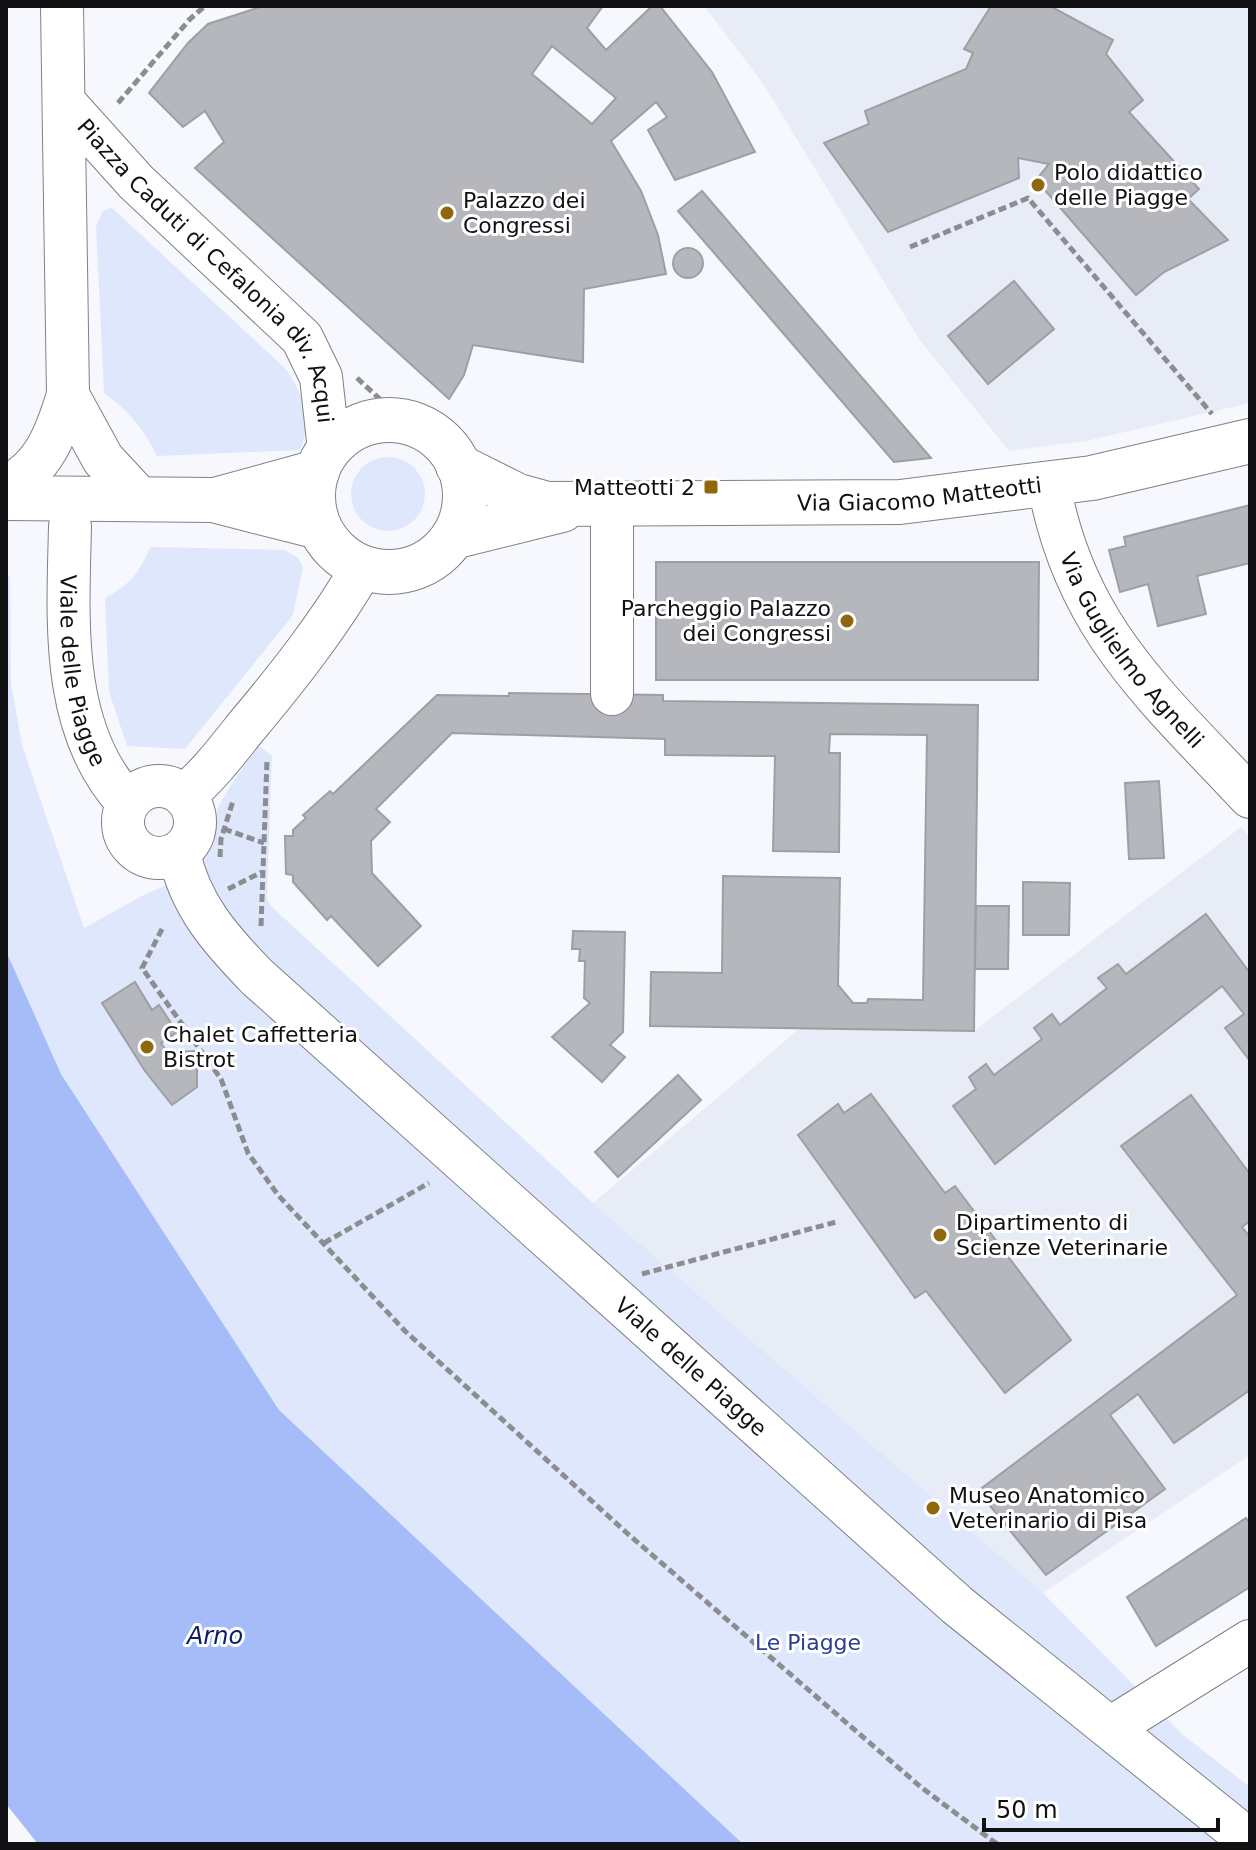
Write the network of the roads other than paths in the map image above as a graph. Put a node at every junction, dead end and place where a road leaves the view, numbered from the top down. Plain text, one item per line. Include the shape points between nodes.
1 (62, 6) edge
2 (64, 102) junction
3 (136, 182) junction
4 (66, 218) junction
5 (68, 395) junction
6 (1250, 441) edge
7 (323, 461) junction
8 (458, 466) junction
9 (1049, 485) junction
10 (6, 486) edge
11 (6, 498) edge
12 (140, 499) junction
13 (213, 500) junction
14 (598, 505) junction
15 (70, 526) dead end
16 (319, 527) junction
17 (453, 537) junction
18 (362, 568) junction
19 (612, 694) dead end
20 (184, 796) junction
21 (1250, 797) edge
22 (128, 803) junction
23 (179, 853) junction
24 (1250, 1641) edge
25 (1112, 1727) junction
26 (1250, 1841) edge

1 - 2 street
2 - 3 street, Piazza Caduti di Cefalonia div. Acqui
2 - 4 street
3 - 4 street via 107,180 95,185
3 - 7 street, Piazza Caduti di Cefalonia div. Acqui via 302,338 321,377
4 - 5 street
5 - 10 street via 41,458
5 - 12 street via 103,459
6 - 9 main road, Via Giacomo Matteotti
7 - 8 main road via 362,425 404,422 435,436
7 - 13 main road
7 - 16 main road via 313,497
8 - 14 main road, Via Giacomo Matteotti via 518,496 547,504
8 - 17 main road via 465,504
9 - 14 main road, Via Giacomo Matteotti via 853,505
9 - 21 street, Via Guglielmo Agnelli via 1063,547 1103,631 1133,671
11 - 12 main road
12 - 13 main road
13 - 16 main road
14 - 17 main road, Via Giacomo Matteotti
14 - 19 street
15 - 22 street, Viale delle Piagge via 69,633 79,709 101,769
16 - 18 main road via 332,547
17 - 18 main road via 418,567 390,572
18 - 20 street via 336,612 262,709
20 - 22 street via 154,787
20 - 23 street via 195,826
22 - 23 street via 123,825 131,845 159,859
23 - 25 street, Viale delle Piagge via 189,893 199,909 257,977 957,1605
24 - 25 street
25 - 26 street, Viale delle Piagge

